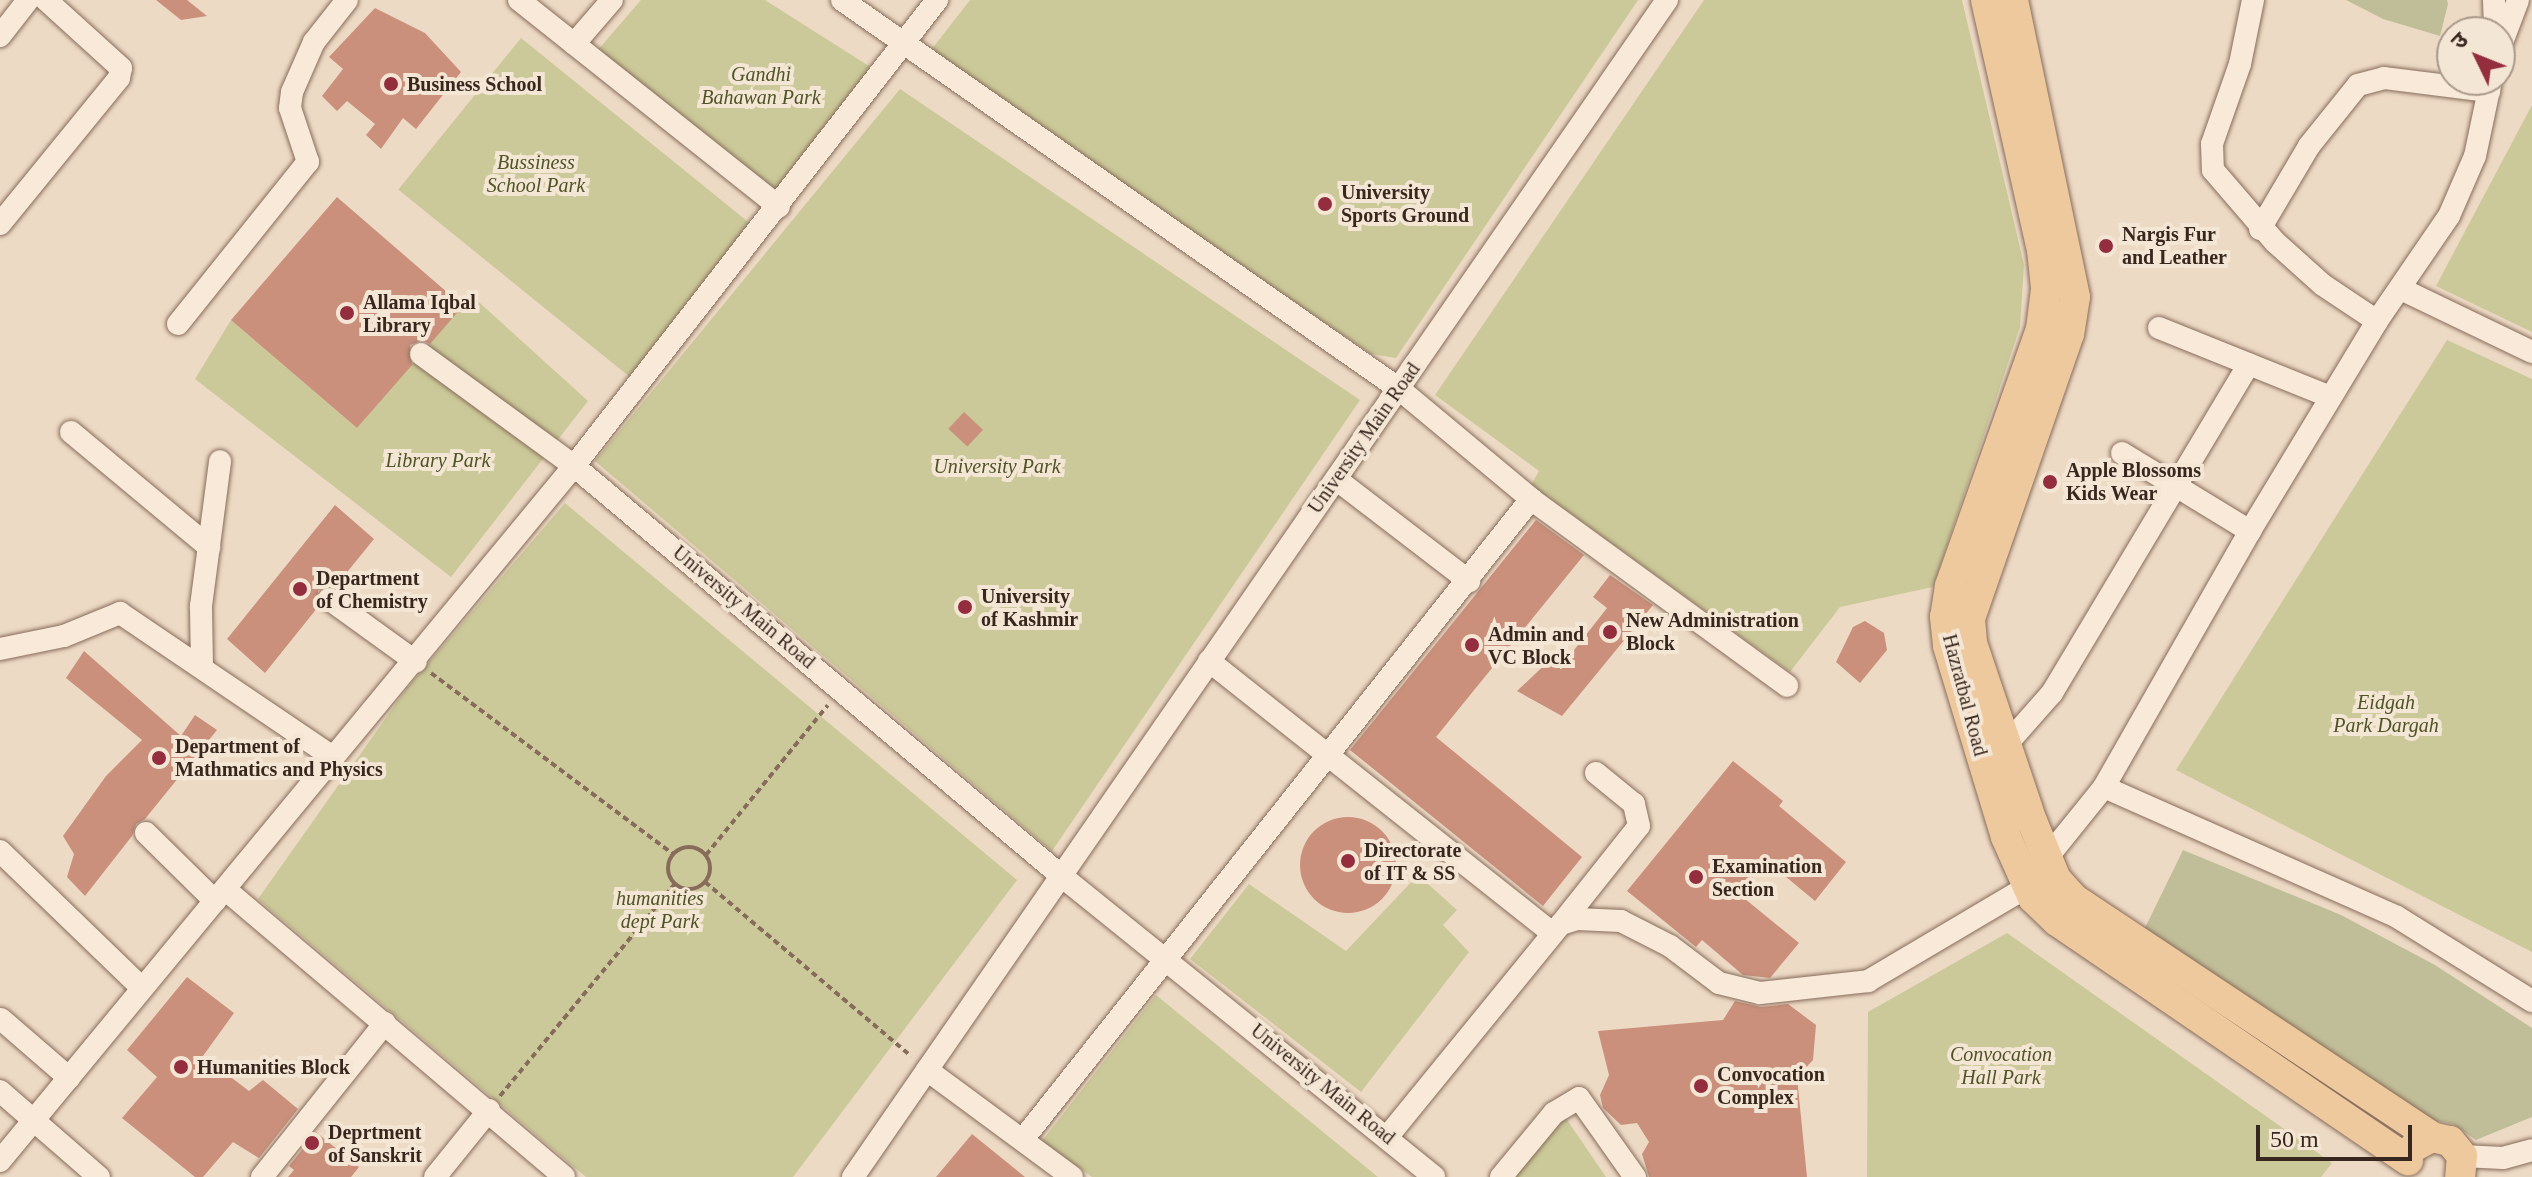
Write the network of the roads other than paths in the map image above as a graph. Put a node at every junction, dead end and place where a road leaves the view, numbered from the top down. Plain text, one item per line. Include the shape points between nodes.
1 (28, 0) edge
2 (46, 0) edge
3 (347, 0) edge
4 (519, 0) edge
5 (612, 0) edge
6 (842, 0) edge
7 (937, 0) edge
8 (1667, 0) edge
9 (1986, 0) edge
10 (2013, 0) edge
11 (2253, 0) edge
12 (0, 36) edge
13 (574, 44) junction
14 (904, 45) junction
15 (2436, 82) edge
16 (2488, 96) edge
17 (779, 207) junction
18 (0, 224) edge
19 (2260, 229) junction
20 (2401, 289) junction
21 (2377, 321) junction
22 (178, 324) dead end
23 (2159, 328) dead end
24 (2532, 352) edge
25 (421, 354) dead end
26 (2249, 364) junction
27 (1398, 388) junction
28 (2331, 397) junction
29 (71, 432) dead end
30 (2122, 453) dead end
31 (220, 461) dead end
32 (574, 466) junction
33 (1336, 479) junction
34 (2175, 485) junction
35 (1531, 499) junction
36 (2250, 531) junction
37 (209, 547) junction
38 (1469, 581) junction
39 (329, 599) dead end
40 (0, 649) edge
41 (1209, 661) junction
42 (416, 662) junction
43 (202, 666) junction
44 (1787, 686) dead end
45 (2006, 745) junction
46 (1332, 755) junction
47 (334, 758) junction
48 (1596, 773) dead end
49 (2104, 787) junction
50 (146, 833) dead end
51 (0, 851) edge
52 (2046, 859) junction
53 (1059, 874) junction
54 (2024, 882) junction
55 (221, 895) junction
56 (1556, 928) junction
57 (1168, 958) junction
58 (142, 988) junction
59 (2532, 1001) edge
60 (1, 1019) edge
61 (385, 1023) junction
62 (927, 1070) junction
63 (69, 1078) junction
64 (0, 1091) edge
65 (489, 1110) junction
66 (34, 1119) junction
67 (1388, 1136) junction
68 (2432, 1137) junction
69 (1024, 1138) junction
70 (2532, 1150) edge
71 (0, 1161) edge
72 (2466, 1169) edge
73 (2406, 1171) edge
74 (99, 1177) edge
75 (262, 1177) edge
76 (435, 1177) edge
77 (564, 1177) edge
78 (853, 1177) edge
79 (1072, 1177) edge
80 (1434, 1177) edge
81 (1501, 1177) edge
82 (1635, 1177) edge

1 - 12 street
2 - 18 street via 121,68
3 - 22 street via 314,42 292,92 290,108 308,162
4 - 13 street
5 - 13 street
6 - 14 street
7 - 14 street
8 - 27 street, University Main Road
9 - 54 main road, Hazratbal Road via 2042,250 2046,289 2041,329 1950,586 1945,617 1948,646
10 - 45 main road, Hazratbal Road via 2075,297 2069,334 1970,619 1972,643
11 - 19 street via 2210,162
13 - 17 street
14 - 17 street
14 - 27 street
15 - 19 street via 2384,78 2358,85 2309,146
16 - 20 street via 2475,156 2459,194
17 - 32 street
19 - 21 street via 2323,285
20 - 21 street
20 - 24 street
21 - 28 street
23 - 26 street
25 - 32 street, University Main Road
26 - 28 street
26 - 34 street
27 - 33 street, University Main Road
27 - 35 street
28 - 36 street
29 - 37 street
30 - 34 street
31 - 37 street
32 - 42 street
32 - 53 street, University Main Road
33 - 38 street
33 - 41 street, University Main Road
34 - 36 street
34 - 45 street via 2052,693
35 - 38 street
35 - 44 street
36 - 49 street
37 - 43 street via 201,606
38 - 46 street
39 - 42 street
40 - 43 street via 64,636 120,613
41 - 46 street
41 - 53 street, University Main Road
42 - 47 street
43 - 47 street
45 - 52 main road, Hazratbal Road
46 - 56 street
46 - 57 street
47 - 55 street
48 - 56 street via 1634,804 1639,826
49 - 52 street
49 - 59 street via 2397,917
50 - 55 street
51 - 58 street
52 - 54 main road
52 - 68 main road, Hazratbal Road via 2074,899
53 - 57 street, University Main Road
53 - 62 street, University Main Road
54 - 56 street via 1868,981 1776,992 1730,988 1670,946 1621,921 1577,919
54 - 73 main road, Hazratbal Road via 2057,921
55 - 58 street
55 - 61 street
56 - 67 street
57 - 67 street, University Main Road
57 - 69 street
58 - 63 street
60 - 63 street
61 - 65 street
61 - 75 street
62 - 69 street
62 - 78 street, University Main Road
63 - 66 street
64 - 66 street
65 - 76 street
65 - 77 street
66 - 71 street
66 - 74 street
67 - 80 street, University Main Road
68 - 72 main road, Hazratbal Road via 2450,1141
68 - 73 main road via 2416,1145
69 - 79 street
70 - 72 street
81 - 82 street via 1562,1105 1579,1098

